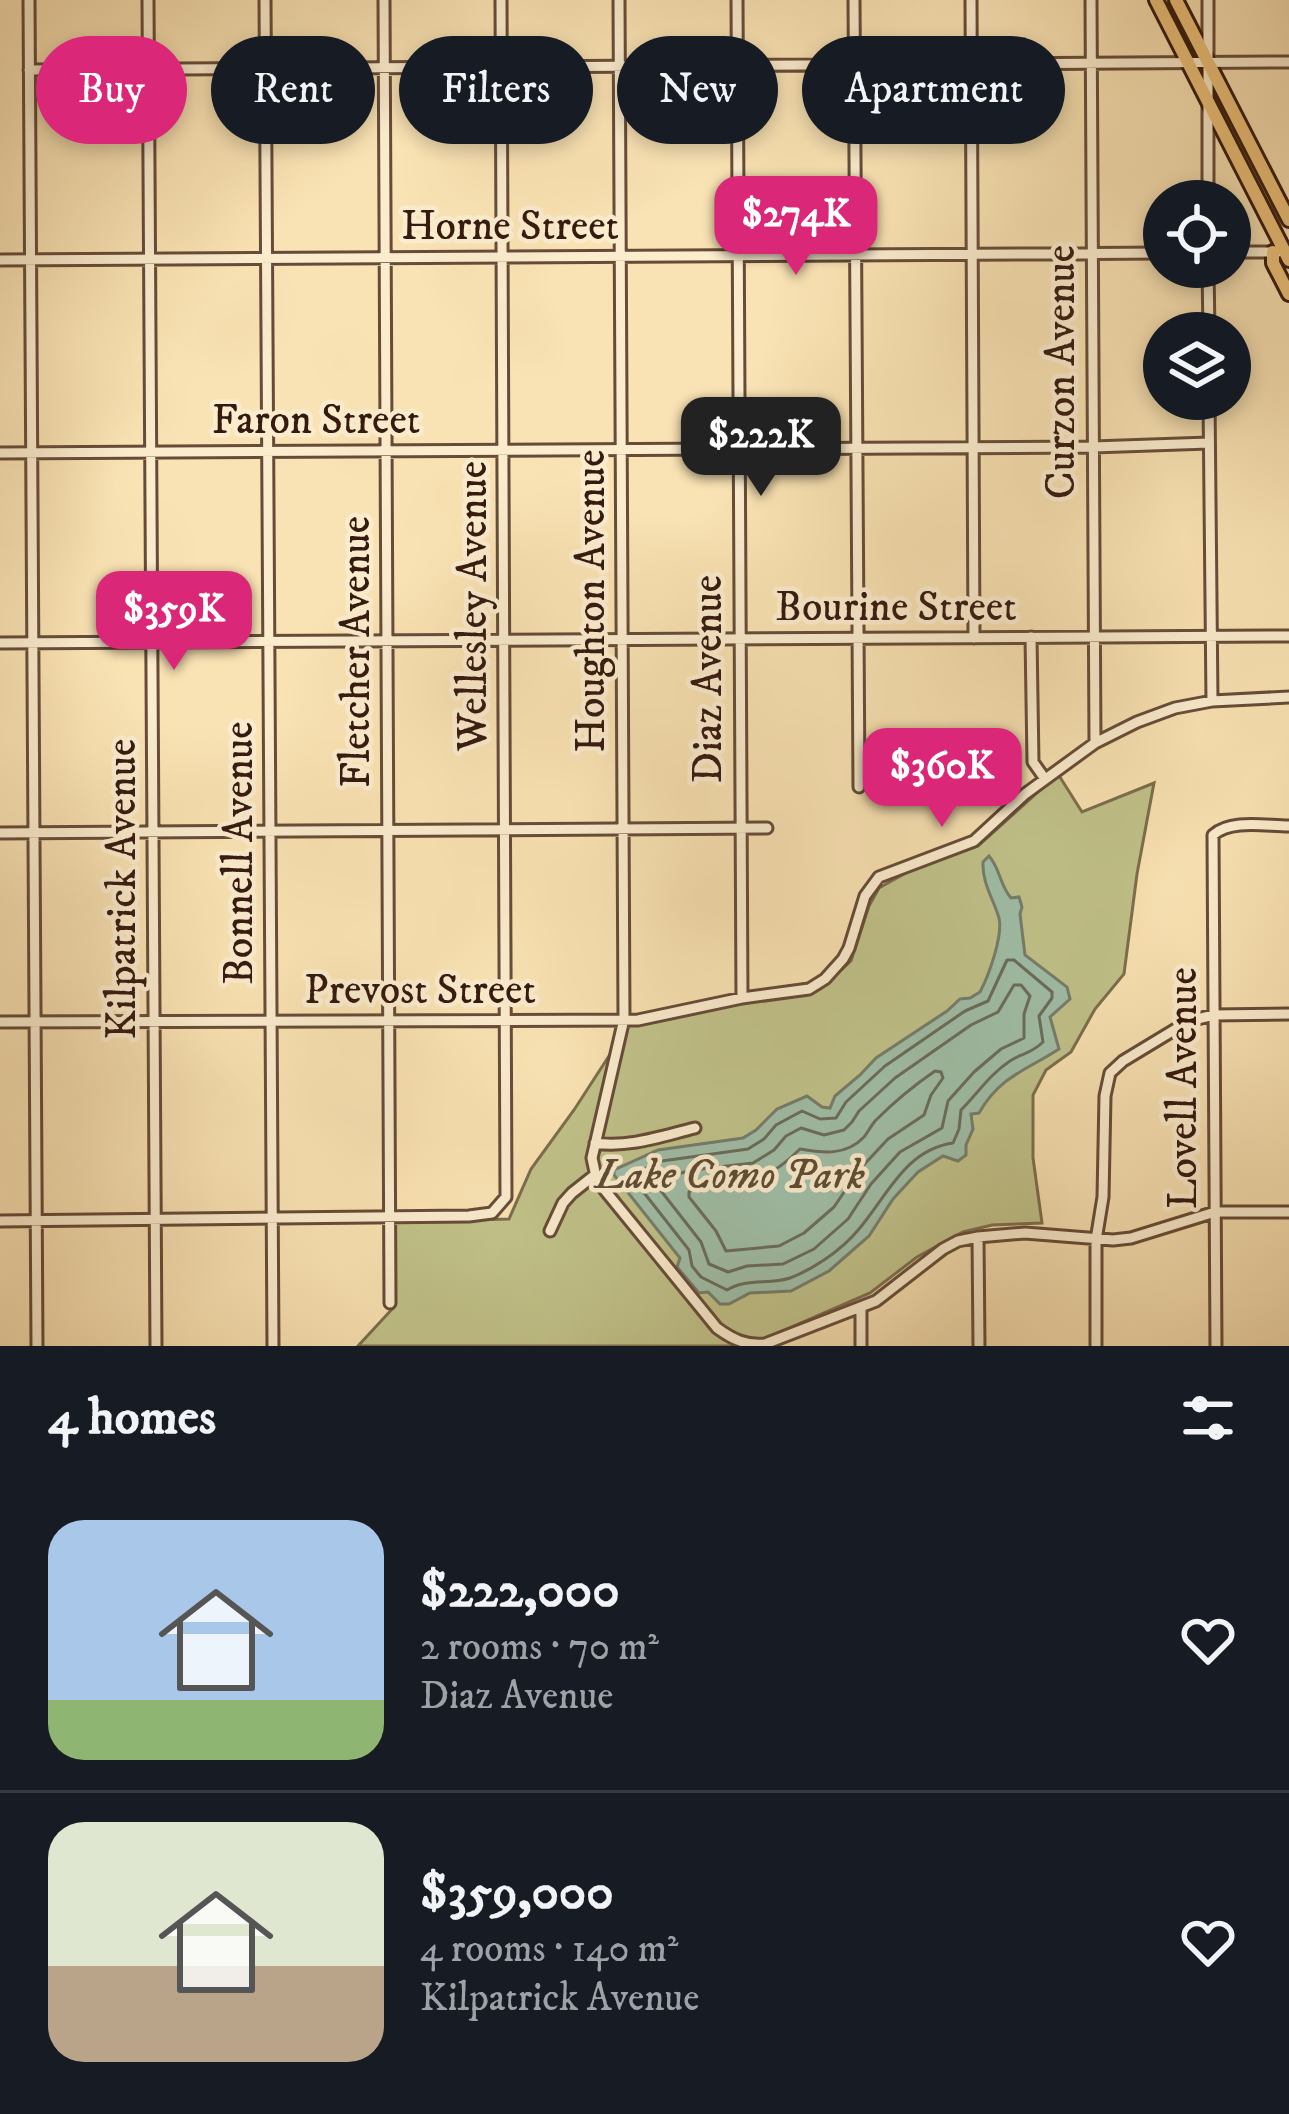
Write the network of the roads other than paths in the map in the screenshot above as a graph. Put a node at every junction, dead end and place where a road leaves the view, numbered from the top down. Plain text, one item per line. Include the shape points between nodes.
1 (28, 0) edge
2 (148, 0) edge
3 (266, 0) edge
4 (384, 0) edge
5 (501, 0) edge
6 (619, 0) edge
7 (737, 0) edge
8 (854, 0) edge
9 (971, 0) edge
10 (1091, 0) edge
11 (1156, 0) edge
12 (1176, 0) edge
13 (1208, 0) edge
14 (148, 36) edge
15 (266, 36) edge
16 (501, 36) edge
17 (619, 36) edge
18 (737, 36) edge
19 (854, 36) edge
20 (971, 36) edge
21 (1289, 62) edge
22 (1189, 63) junction
23 (1208, 63) junction
24 (1065, 64) edge
25 (1090, 64) junction
26 (375, 68) edge
27 (384, 68) junction
28 (399, 68) edge
29 (29, 70) junction
30 (36, 70) edge
31 (1208, 99) junction
32 (148, 144) edge
33 (266, 144) edge
34 (501, 144) edge
35 (619, 144) edge
36 (737, 144) edge
37 (854, 144) edge
38 (971, 144) edge
39 (1208, 180) edge
40 (1289, 220) edge
41 (1143, 253) edge
42 (1251, 253) edge
43 (972, 254) junction
44 (1091, 254) junction
45 (1284, 254) edge
46 (855, 255) junction
47 (620, 256) junction
48 (738, 256) junction
49 (501, 257) junction
50 (385, 258) junction
51 (149, 259) junction
52 (267, 259) junction
53 (0, 260) edge
54 (30, 260) junction
55 (1289, 294) edge
56 (1209, 420) edge
57 (1209, 442) junction
58 (973, 447) junction
59 (1093, 447) junction
60 (739, 448) junction
61 (858, 448) junction
62 (621, 449) junction
63 (503, 450) junction
64 (268, 451) junction
65 (386, 451) junction
66 (151, 452) junction
67 (0, 453) edge
68 (32, 453) junction
69 (1211, 636) junction
70 (1289, 636) edge
71 (1094, 637) junction
72 (858, 638) junction
73 (974, 638) junction
74 (1031, 638) junction
75 (739, 639) junction
76 (503, 640) junction
77 (622, 640) junction
78 (269, 641) junction
79 (387, 641) junction
80 (152, 642) junction
81 (0, 643) edge
82 (34, 643) junction
83 (1289, 698) edge
84 (1212, 701) junction
85 (1095, 743) junction
86 (1045, 779) junction
87 (859, 788) dead end
88 (1289, 826) edge
89 (740, 828) junction
90 (767, 828) dead end
91 (623, 829) junction
92 (388, 830) junction
93 (505, 830) junction
94 (270, 831) junction
95 (153, 832) junction
96 (0, 833) edge
97 (35, 833) junction
98 (742, 998) junction
99 (1289, 1014) edge
100 (1214, 1015) junction
101 (624, 1019) junction
102 (506, 1020) junction
103 (0, 1022) edge
104 (36, 1022) junction
105 (271, 1022) junction
106 (389, 1022) junction
107 (154, 1023) junction
108 (695, 1128) dead end
109 (595, 1143) junction
110 (596, 1174) junction
111 (1215, 1212) junction
112 (1289, 1212) edge
113 (390, 1218) junction
114 (272, 1219) junction
115 (37, 1220) junction
116 (155, 1220) junction
117 (0, 1221) edge
118 (550, 1231) dead end
119 (978, 1237) junction
120 (1096, 1240) junction
121 (390, 1303) dead end
122 (861, 1306) junction
123 (748, 1345) edge
124 (38, 1346) edge
125 (156, 1346) edge
126 (273, 1346) edge
127 (861, 1346) edge
128 (979, 1346) edge
129 (1096, 1346) edge
130 (1216, 1346) edge

1 - 29 street
2 - 14 street, Kilpatrick Avenue
3 - 15 street, Bonnell Avenue
4 - 27 street, Fletcher Avenue
5 - 16 street, Wellesley Avenue
6 - 17 street, Houghton Avenue
7 - 18 street, Diaz Avenue
8 - 19 street
9 - 20 street
10 - 25 street, Curzon Avenue
11 - 22 main road
12 - 23 main road
13 - 23 street
21 - 23 street
22 - 23 street
22 - 25 street
22 - 31 main road
23 - 31 street
23 - 40 main road
24 - 25 street
25 - 44 street, Curzon Avenue
26 - 27 street
27 - 28 street
27 - 50 street, Fletcher Avenue
29 - 30 street
29 - 54 street
31 - 39 street
31 - 45 main road
32 - 51 street, Kilpatrick Avenue
33 - 52 street, Bonnell Avenue
34 - 49 street, Wellesley Avenue
35 - 47 street, Houghton Avenue
36 - 48 street, Diaz Avenue
37 - 46 street
38 - 43 street
41 - 44 street, Horne Street
42 - 45 street
43 - 44 street, Horne Street
43 - 46 street, Horne Street
43 - 58 street
44 - 59 street, Curzon Avenue
45 - 55 main road via 1274,263
46 - 48 street, Horne Street
46 - 61 street
47 - 48 street, Horne Street
47 - 49 street, Horne Street
47 - 62 street, Houghton Avenue
48 - 60 street, Diaz Avenue
49 - 50 street, Horne Street
49 - 63 street, Wellesley Avenue
50 - 52 street, Horne Street
50 - 65 street, Fletcher Avenue
51 - 52 street, Horne Street
51 - 54 street, Horne Street
51 - 66 street, Kilpatrick Avenue
52 - 64 street, Bonnell Avenue
53 - 54 street, Horne Street
54 - 68 street
56 - 57 street
57 - 59 street, Faron Street
57 - 69 street
58 - 59 street, Faron Street
58 - 61 street, Faron Street
58 - 73 street
59 - 71 street, Curzon Avenue
60 - 61 street, Faron Street
60 - 62 street, Faron Street
60 - 75 street, Diaz Avenue
61 - 72 street
62 - 63 street, Faron Street
62 - 77 street, Houghton Avenue
63 - 65 street, Faron Street
63 - 76 street, Wellesley Avenue
64 - 65 street, Faron Street
64 - 66 street, Faron Street
64 - 78 street, Bonnell Avenue
65 - 79 street, Fletcher Avenue
66 - 68 street, Faron Street
66 - 80 street, Kilpatrick Avenue
67 - 68 street, Faron Street
68 - 82 street
69 - 70 street, Bourine Street
69 - 71 street, Bourine Street
69 - 84 street
71 - 74 street, Bourine Street
71 - 85 street, Curzon Avenue
72 - 73 street, Bourine Street
72 - 75 street, Bourine Street
72 - 87 street
73 - 74 street, Bourine Street
74 - 86 street via 1034,761
75 - 77 street, Bourine Street
75 - 89 street, Diaz Avenue
76 - 77 street, Bourine Street
76 - 79 street, Bourine Street
76 - 93 street, Wellesley Avenue
77 - 91 street, Houghton Avenue
78 - 79 street, Bourine Street
78 - 80 street, Bourine Street
78 - 94 street, Bonnell Avenue
79 - 92 street, Fletcher Avenue
80 - 82 street, Bourine Street
80 - 95 street, Kilpatrick Avenue
81 - 82 street, Bourine Street
82 - 97 street
83 - 84 street
84 - 85 street
85 - 86 street
86 - 98 street, Prevost Street via 974,841 879,877 843,959 818,985
88 - 100 street, Lovell Avenue via 1234,825 1213,835
89 - 90 street
89 - 91 street
89 - 98 street, Diaz Avenue
91 - 93 street
91 - 101 street, Houghton Avenue
92 - 93 street
92 - 94 street
92 - 106 street, Fletcher Avenue
93 - 102 street, Wellesley Avenue
94 - 95 street
94 - 105 street, Bonnell Avenue
95 - 97 street
95 - 107 street, Kilpatrick Avenue
96 - 97 street
97 - 104 street
98 - 101 street, Prevost Street
99 - 100 street
100 - 111 street, Lovell Avenue
100 - 120 street via 1189,1021 1110,1073
101 - 102 street, Prevost Street
101 - 109 street, Houghton Avenue
102 - 106 street, Prevost Street
102 - 113 street, Wellesley Avenue via 506,1197 479,1216
103 - 104 street, Prevost Street
104 - 107 street, Prevost Street
104 - 115 street
105 - 106 street, Prevost Street
105 - 107 street, Prevost Street
105 - 114 street, Bonnell Avenue
106 - 113 street, Fletcher Avenue
107 - 116 street, Kilpatrick Avenue
108 - 109 street via 631,1144
109 - 110 street, Houghton Avenue
110 - 118 street via 572,1192
110 - 123 street, Houghton Avenue via 717,1328
111 - 112 street
111 - 120 street via 1131,1238
111 - 130 street, Lovell Avenue
113 - 114 street
113 - 121 street, Fletcher Avenue
114 - 116 street
114 - 126 street, Bonnell Avenue
115 - 116 street
115 - 117 street
115 - 124 street
116 - 125 street, Kilpatrick Avenue
119 - 120 street
119 - 122 street via 943,1249
119 - 128 street
120 - 129 street
122 - 123 street
122 - 127 street

